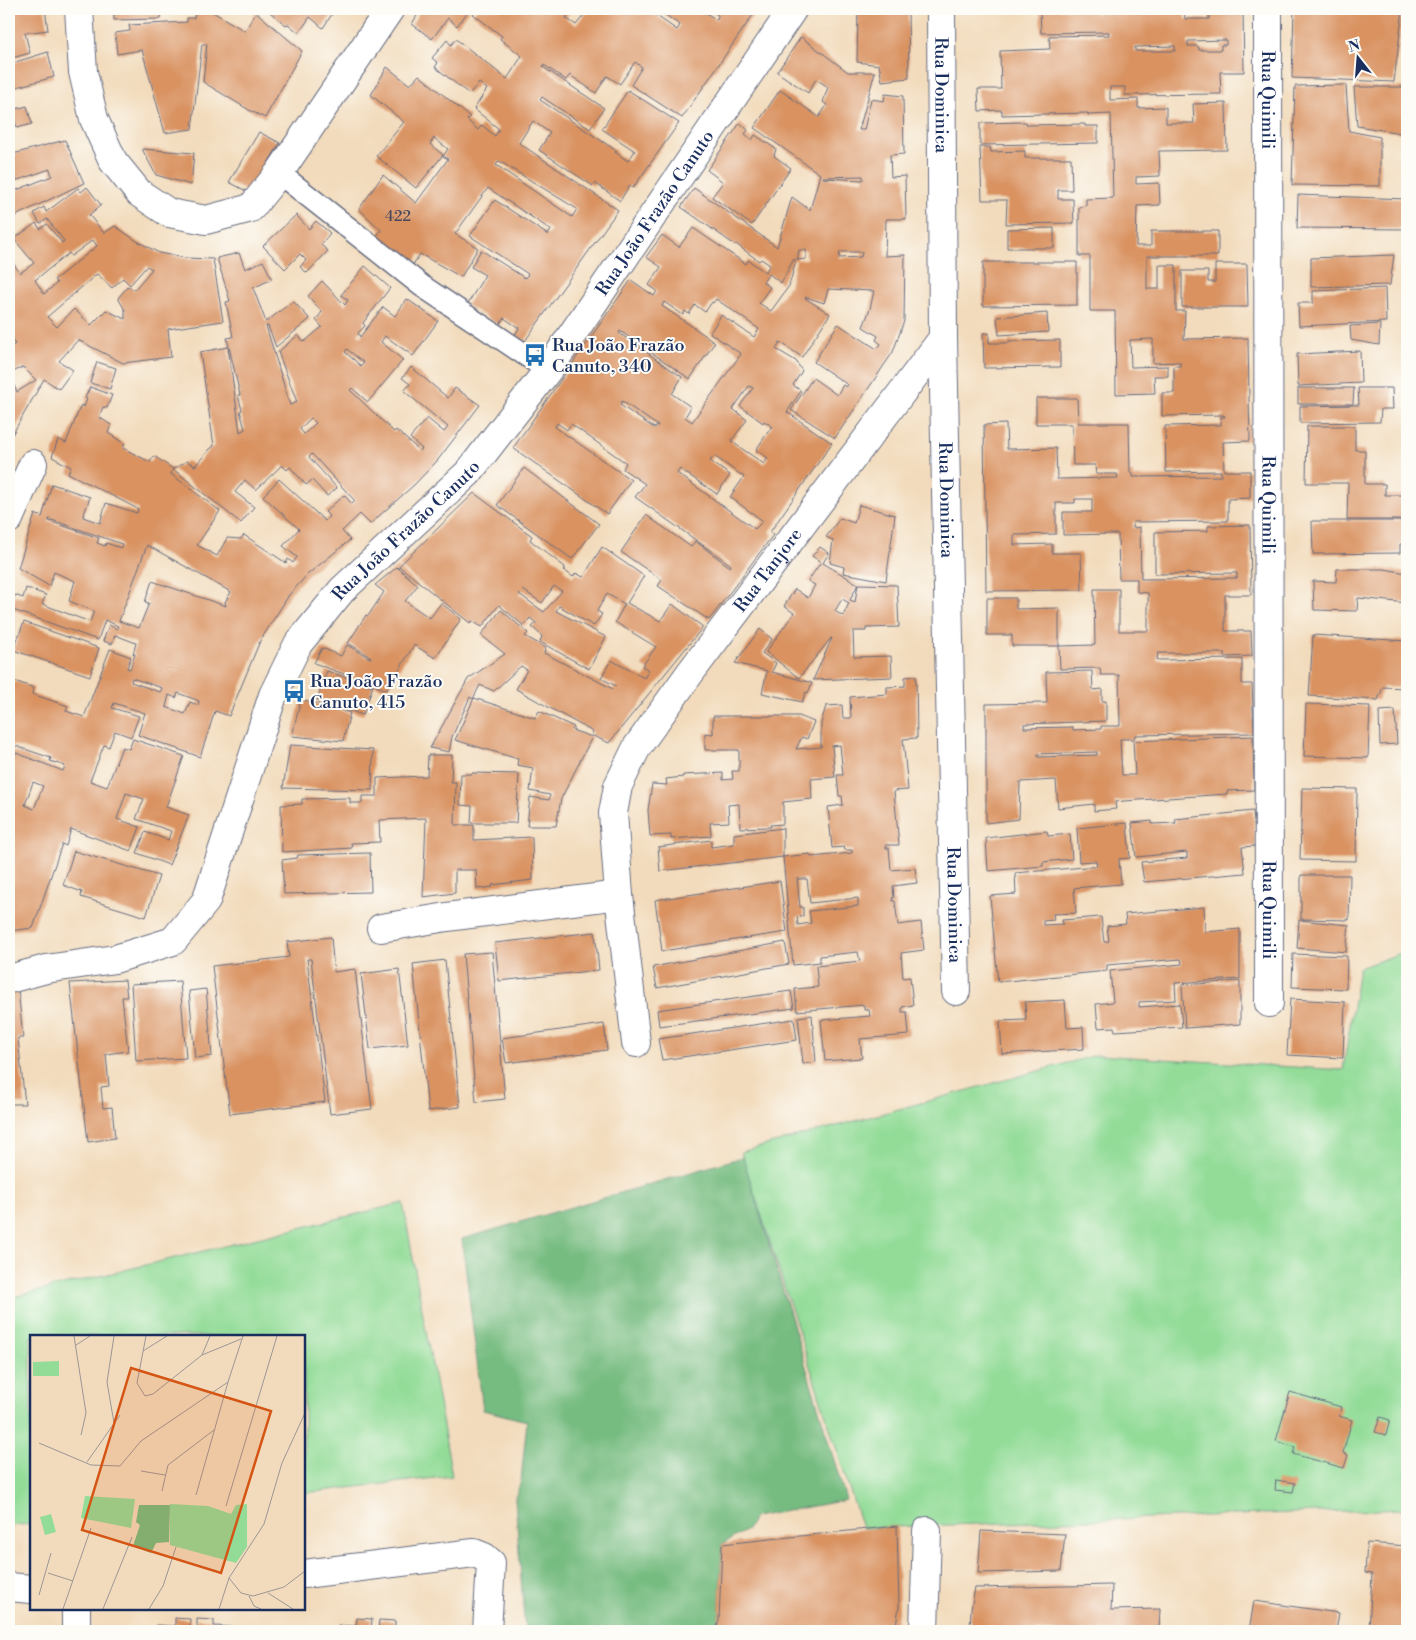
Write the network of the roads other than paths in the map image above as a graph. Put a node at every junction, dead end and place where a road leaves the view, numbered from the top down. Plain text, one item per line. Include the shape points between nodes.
1 (79, 9) edge
2 (390, 9) edge
3 (793, 9) edge
4 (941, 9) edge
5 (1268, 9) edge
6 (279, 173) junction
7 (943, 338) junction
8 (548, 370) junction
9 (33, 464) dead end
10 (9, 519) edge
11 (619, 895) junction
12 (381, 928) dead end
13 (9, 979) edge
14 (956, 991) dead end
15 (1269, 1003) dead end
16 (636, 1043) dead end
17 (927, 1531) dead end
18 (305, 1574) edge
19 (9, 1586) edge
20 (30, 1589) edge
21 (76, 1610) edge
22 (76, 1631) edge
23 (487, 1631) edge
24 (924, 1631) edge

1 - 6 street via 83,72 94,119 113,161 140,193 169,213 206,220 251,208
2 - 6 street
3 - 8 street, Rua João Frazão Canuto
4 - 7 street, Rua Dominica
5 - 15 street, Rua Quimili
6 - 8 lane via 422,286
7 - 11 street, Rua Tanjore via 637,748 618,786 613,813
7 - 14 street, Rua Dominica
8 - 13 street, Rua João Frazão Canuto via 468,473 342,590 298,644 273,695 206,901 173,941 115,959 46,969
9 - 10 street
11 - 12 street
11 - 16 street, Rua Tanjore
17 - 24 street
18 - 23 street via 474,1553 491,1562
19 - 20 street
21 - 22 street

